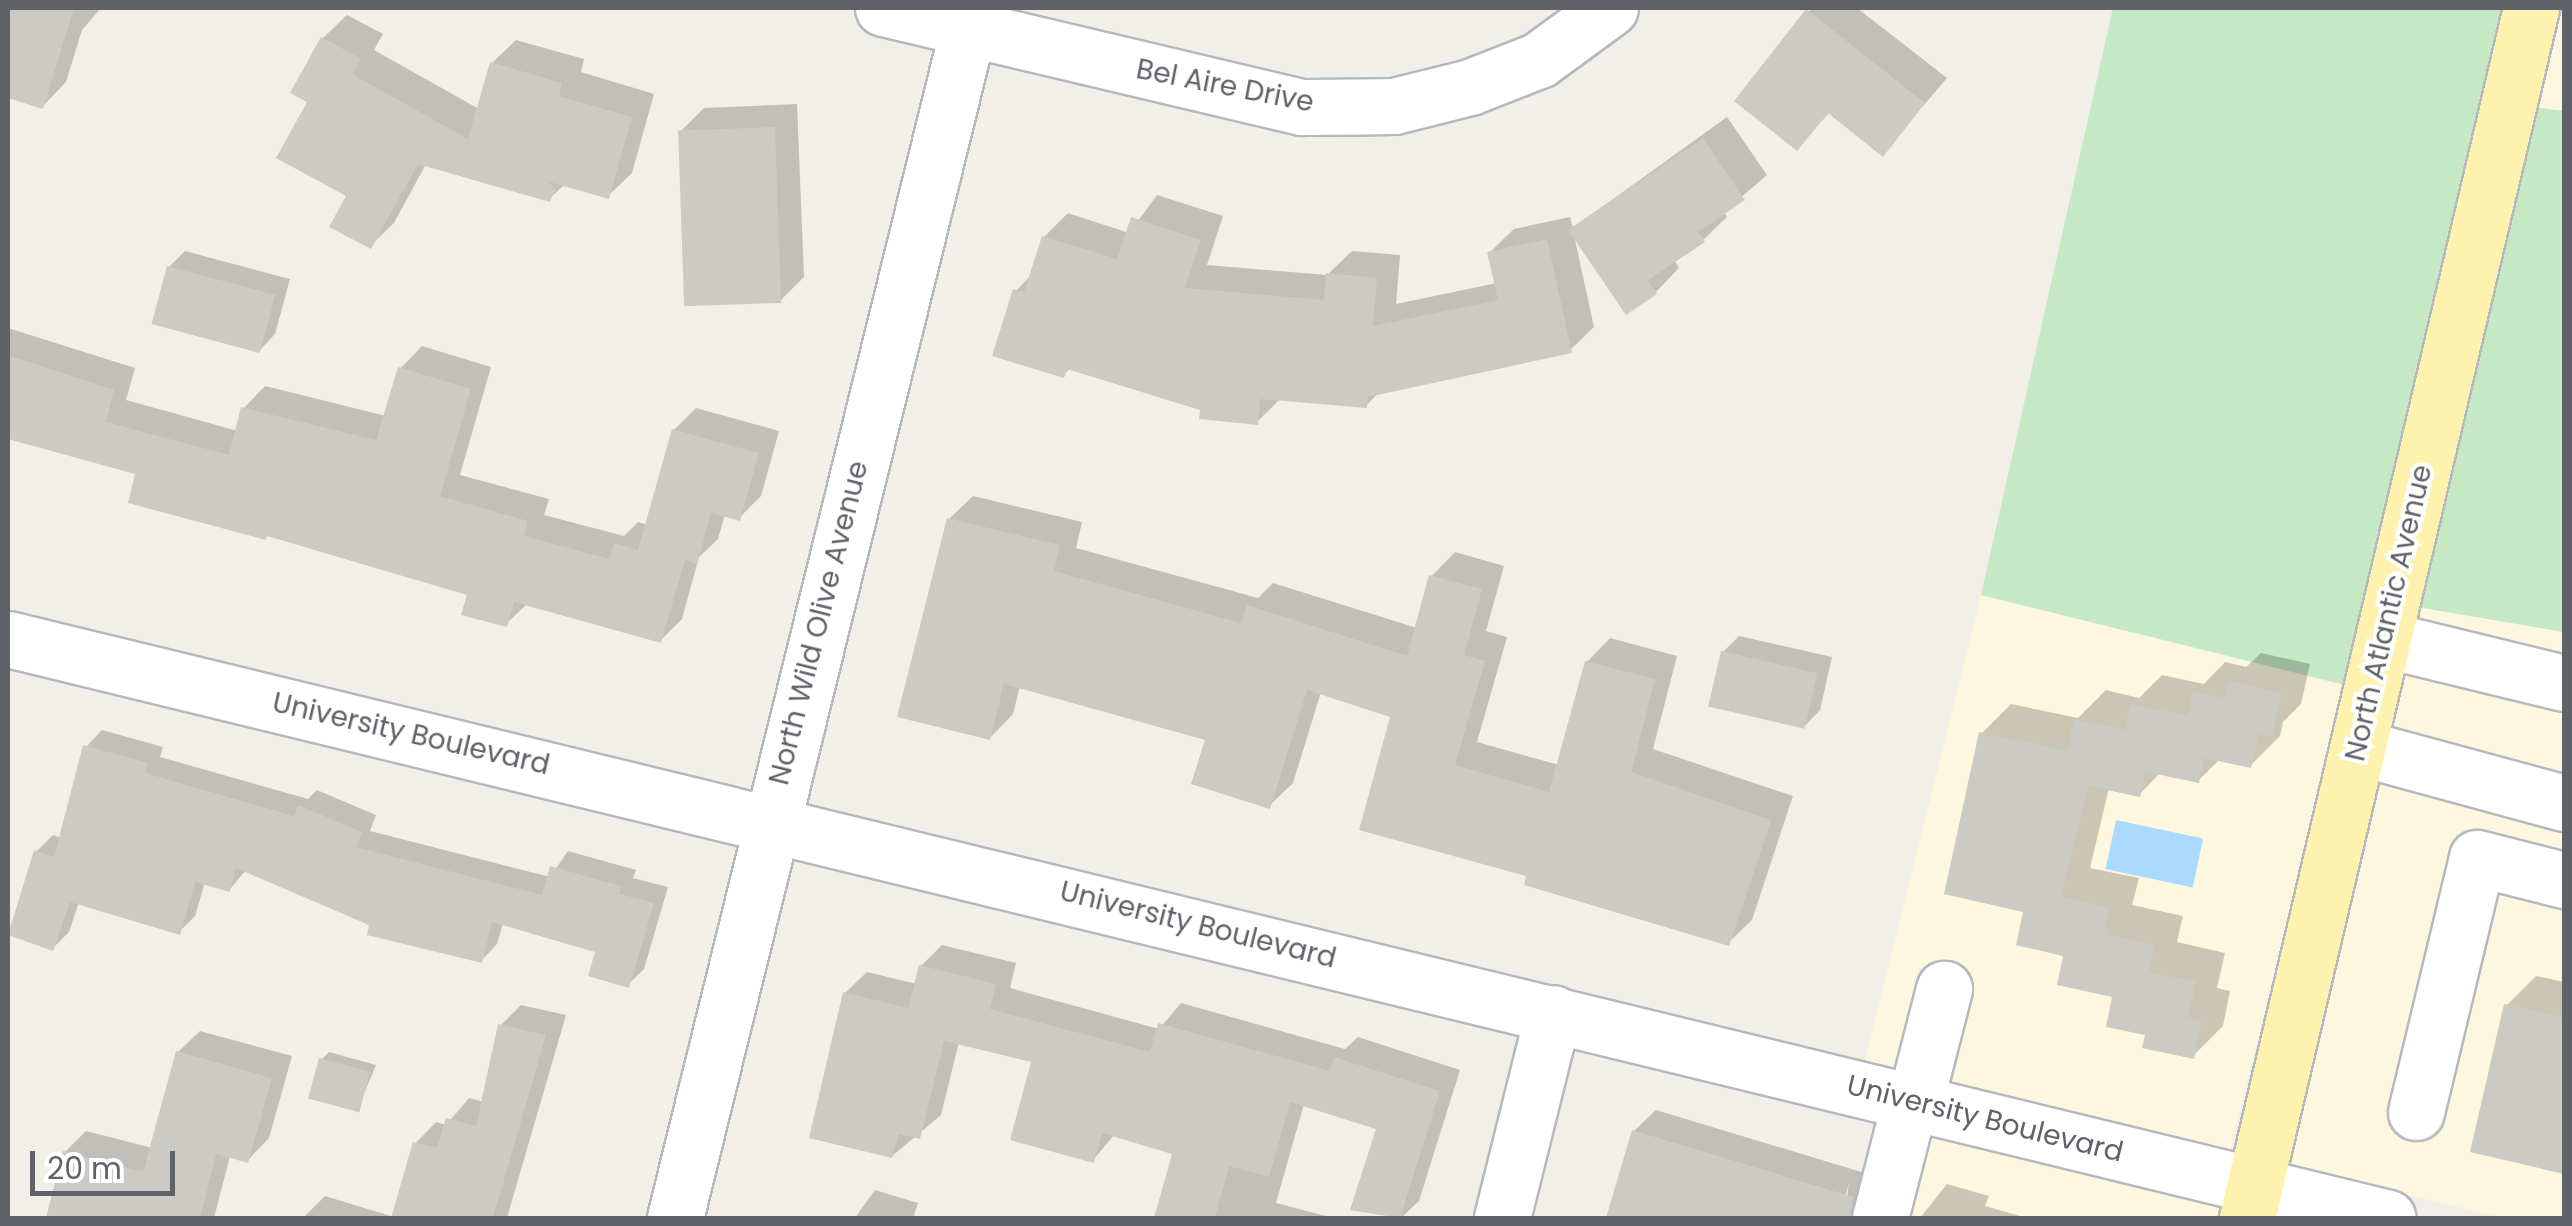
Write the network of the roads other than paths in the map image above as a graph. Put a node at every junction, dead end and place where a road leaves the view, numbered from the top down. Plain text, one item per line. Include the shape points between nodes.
1 (882, 8) edge
2 (1610, 8) edge
3 (2531, 8) edge
4 (968, 29) junction
5 (2383, 638) junction
6 (8, 639) edge
7 (2564, 683) edge
8 (2358, 747) junction
9 (2564, 803) edge
10 (770, 820) junction
11 (2564, 880) edge
12 (1944, 989) dead end
13 (1553, 1013) junction
14 (1912, 1102) junction
15 (2416, 1112) dead end
16 (2251, 1202) edge
17 (675, 1218) edge
18 (1502, 1218) edge
19 (1880, 1218) edge
20 (2388, 1218) edge

1 - 4 street, Bel Aire Drive
2 - 4 street, Bel Aire Drive via 1539,60 1394,106 1302,107
3 - 5 main road, North Atlantic Avenue
4 - 10 street, North Wild Olive Avenue
5 - 7 street
5 - 8 main road, North Atlantic Avenue
6 - 10 street, University Boulevard
8 - 9 street
8 - 16 main road, North Atlantic Avenue
10 - 13 street, University Boulevard
10 - 17 street, North Wild Olive Avenue
11 - 15 street via 2477,858
12 - 14 street
13 - 14 street, University Boulevard
13 - 18 street
14 - 16 street, University Boulevard
14 - 19 street
16 - 20 street, University Boulevard

